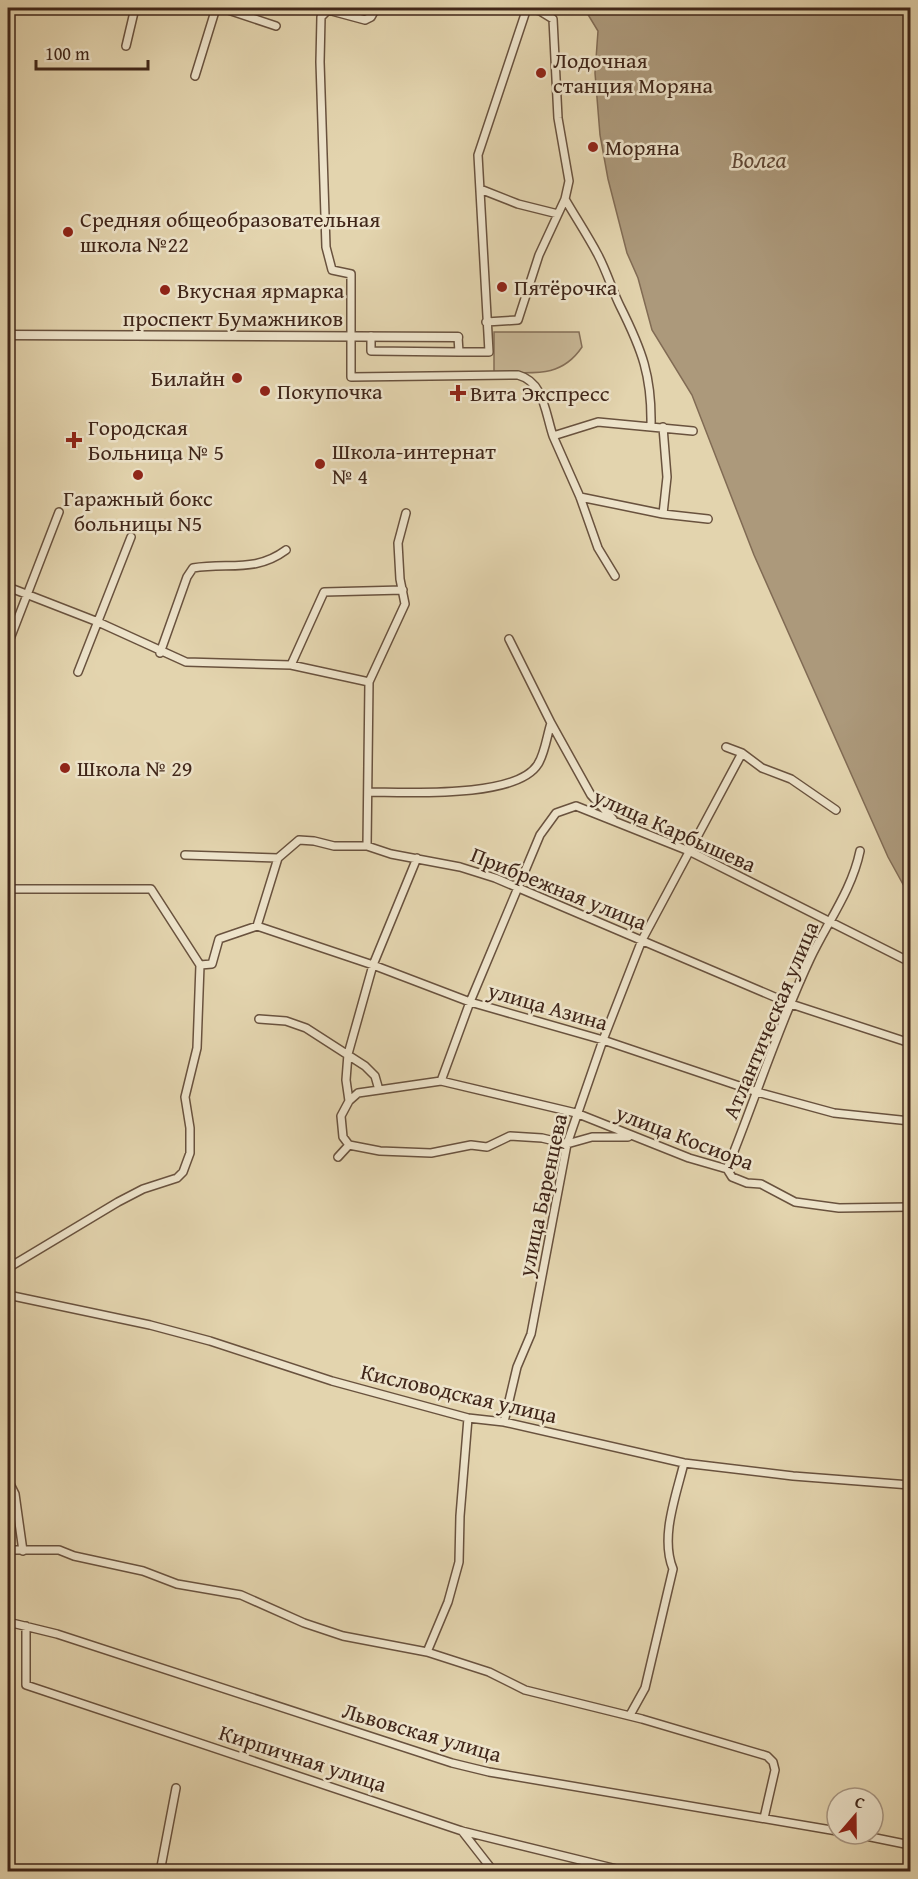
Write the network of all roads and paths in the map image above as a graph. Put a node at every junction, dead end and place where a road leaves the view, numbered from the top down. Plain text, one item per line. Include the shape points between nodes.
1 (135, 8) edge
2 (216, 8) edge
3 (222, 8) edge
4 (376, 8) edge
5 (527, 8) edge
6 (276, 26) dead end
7 (126, 46) dead end
8 (195, 76) dead end
9 (480, 189) junction
10 (565, 199) junction
11 (558, 214) junction
12 (486, 322) junction
13 (8, 335) edge
14 (351, 336) junction
15 (371, 336) junction
16 (458, 337) joint
17 (459, 352) junction
18 (651, 426) junction
19 (663, 428) junction
20 (693, 431) dead end
21 (553, 436) junction
22 (580, 497) junction
23 (59, 512) dead end
24 (406, 513) dead end
25 (663, 514) junction
26 (708, 519) dead end
27 (131, 537) dead end
28 (285, 550) dead end
29 (615, 576) dead end
30 (8, 587) edge
31 (403, 590) junction
32 (26, 595) junction
33 (98, 622) junction
34 (509, 639) dead end
35 (8, 644) edge
36 (160, 652) junction
37 (291, 665) junction
38 (78, 672) dead end
39 (369, 682) junction
40 (551, 723) junction
41 (726, 747) dead end
42 (742, 753) junction
43 (368, 792) junction
44 (836, 810) dead end
45 (616, 822) junction
46 (367, 846) junction
47 (689, 851) junction
48 (860, 851) dead end
49 (185, 855) dead end
50 (278, 858) junction
51 (417, 858) junction
52 (8, 889) edge
53 (518, 890) junction
54 (829, 922) junction
55 (257, 926) junction
56 (642, 940) junction
57 (910, 962) edge
58 (373, 964) junction
59 (200, 965) junction
60 (470, 1002) junction
61 (791, 1004) junction
62 (259, 1018) dead end
63 (603, 1040) junction
64 (910, 1043) edge
65 (348, 1054) junction
66 (441, 1081) junction
67 (379, 1090) junction
68 (757, 1092) junction
69 (348, 1101) junction
70 (576, 1113) junction
71 (910, 1121) edge
72 (636, 1137) junction
73 (567, 1144) junction
74 (349, 1145) junction
75 (338, 1157) dead end
76 (727, 1170) junction
77 (910, 1207) edge
78 (8, 1268) edge
79 (8, 1295) edge
80 (468, 1418) junction
81 (504, 1422) junction
82 (684, 1463) junction
83 (8, 1480) edge
84 (910, 1485) edge
85 (8, 1550) edge
86 (23, 1551) junction
87 (8, 1622) edge
88 (26, 1626) junction
89 (427, 1652) junction
90 (630, 1716) junction
91 (176, 1788) dead end
92 (764, 1818) junction
93 (825, 1829) edge
94 (462, 1831) junction
95 (885, 1840) edge
96 (910, 1845) edge
97 (160, 1872) edge
98 (494, 1872) edge
99 (629, 1872) edge

1 - 7 street
2 - 8 street
3 - 6 street
4 - 14 street via 365,20 328,10 321,17 326,247 332,270 351,274
5 - 9 street via 478,155
5 - 10 street via 540,10 553,19 558,118 569,181
9 - 11 street
9 - 12 street
10 - 11 street
10 - 18 street via 598,255 635,334 652,398
11 - 12 street via 539,255 518,320
12 - 17 street via 489,352
13 - 14 street, проспект Бумажников
14 - 15 street, проспект Бумажников
14 - 21 street via 351,377 530,378 536,384
15 - 16 street, проспект Бумажников
15 - 17 street via 371,351
16 - 17 street
18 - 19 street
18 - 21 street via 598,422
19 - 20 street
19 - 25 street via 667,477
21 - 22 street
22 - 25 street
22 - 29 street via 598,548
23 - 32 street
24 - 31 street via 398,543
25 - 26 street
27 - 33 street
28 - 36 street via 258,565 193,568
30 - 32 street
31 - 37 street via 324,592
31 - 39 street via 405,604
32 - 33 street
32 - 35 street
33 - 36 street
33 - 38 street
34 - 40 street
36 - 37 street via 186,662
37 - 39 street
39 - 43 street
40 - 43 street via 538,764 524,777 478,791
40 - 45 street via 591,795
41 - 42 street
42 - 44 street via 762,768 791,779
42 - 47 street, улица Баренцева
43 - 46 street
45 - 47 street, улица Карбышева
45 - 53 street, улица Карбышева via 576,806 556,813 540,835
46 - 50 street, Прибрежная улица via 299,840
46 - 51 street, Прибрежная улица
47 - 54 street, улица Карбышева
47 - 56 street, улица Баренцева
48 - 54 street, Атлантическая улица
49 - 50 street
50 - 55 street
51 - 53 street, Прибрежная улица via 460,867
51 - 58 street
52 - 59 street via 151,889
53 - 56 street, Прибрежная улица
53 - 60 street, улица Карбышева
54 - 57 street, улица Карбышева
54 - 61 street, Атлантическая улица
55 - 58 street, улица Азина
55 - 59 street via 219,939 212,964
56 - 61 street, Прибрежная улица
56 - 63 street, улица Баренцева
58 - 60 street, улица Азина
58 - 65 street
59 - 78 street via 197,1048 185,1098 190,1153 183,1172 118,1202
60 - 63 street, улица Азина
60 - 66 street, улица Карбышева
61 - 64 street, Прибрежная улица
61 - 68 street, Атлантическая улица
62 - 65 street via 306,1028
63 - 68 street, улица Азина
63 - 70 street, улица Баренцева
65 - 67 street via 375,1076
65 - 69 street
66 - 67 street, улица Косиора
66 - 70 street, улица Косиора
67 - 69 street, улица Косиора via 358,1093
68 - 71 street, улица Азина via 834,1113
68 - 76 street, Атлантическая улица
69 - 74 street via 341,1116
70 - 72 street, улица Косиора
70 - 73 street, улица Баренцева
72 - 73 street via 592,1137
72 - 76 street, улица Косиора
73 - 74 street via 510,1136 487,1147 471,1144 431,1153
73 - 81 street, улица Баренцева via 531,1334 517,1367
74 - 75 street
76 - 77 street, улица Косиора via 732,1177 761,1184 795,1203 839,1208
79 - 80 street, Кисловодская улица via 200,1338 332,1381
80 - 81 street, Кисловодская улица
80 - 89 street via 459,1562 448,1602
81 - 82 street, Кисловодская улица
82 - 84 street, Кисловодская улица
82 - 90 street via 667,1554 673,1569 645,1688
83 - 86 street via 15,1494
85 - 86 street
86 - 89 street via 59,1550 143,1571 177,1584 241,1595 343,1636
87 - 88 street, Львовская улица
88 - 92 street, Львовская улица via 489,1772
88 - 94 street, Кирпичная улица via 26,1685
89 - 90 street via 489,1672 525,1690
90 - 92 street via 766,1756 775,1770
91 - 97 street
92 - 93 street, Львовская улица
94 - 98 street
94 - 99 street, Кирпичная улица
95 - 96 street

